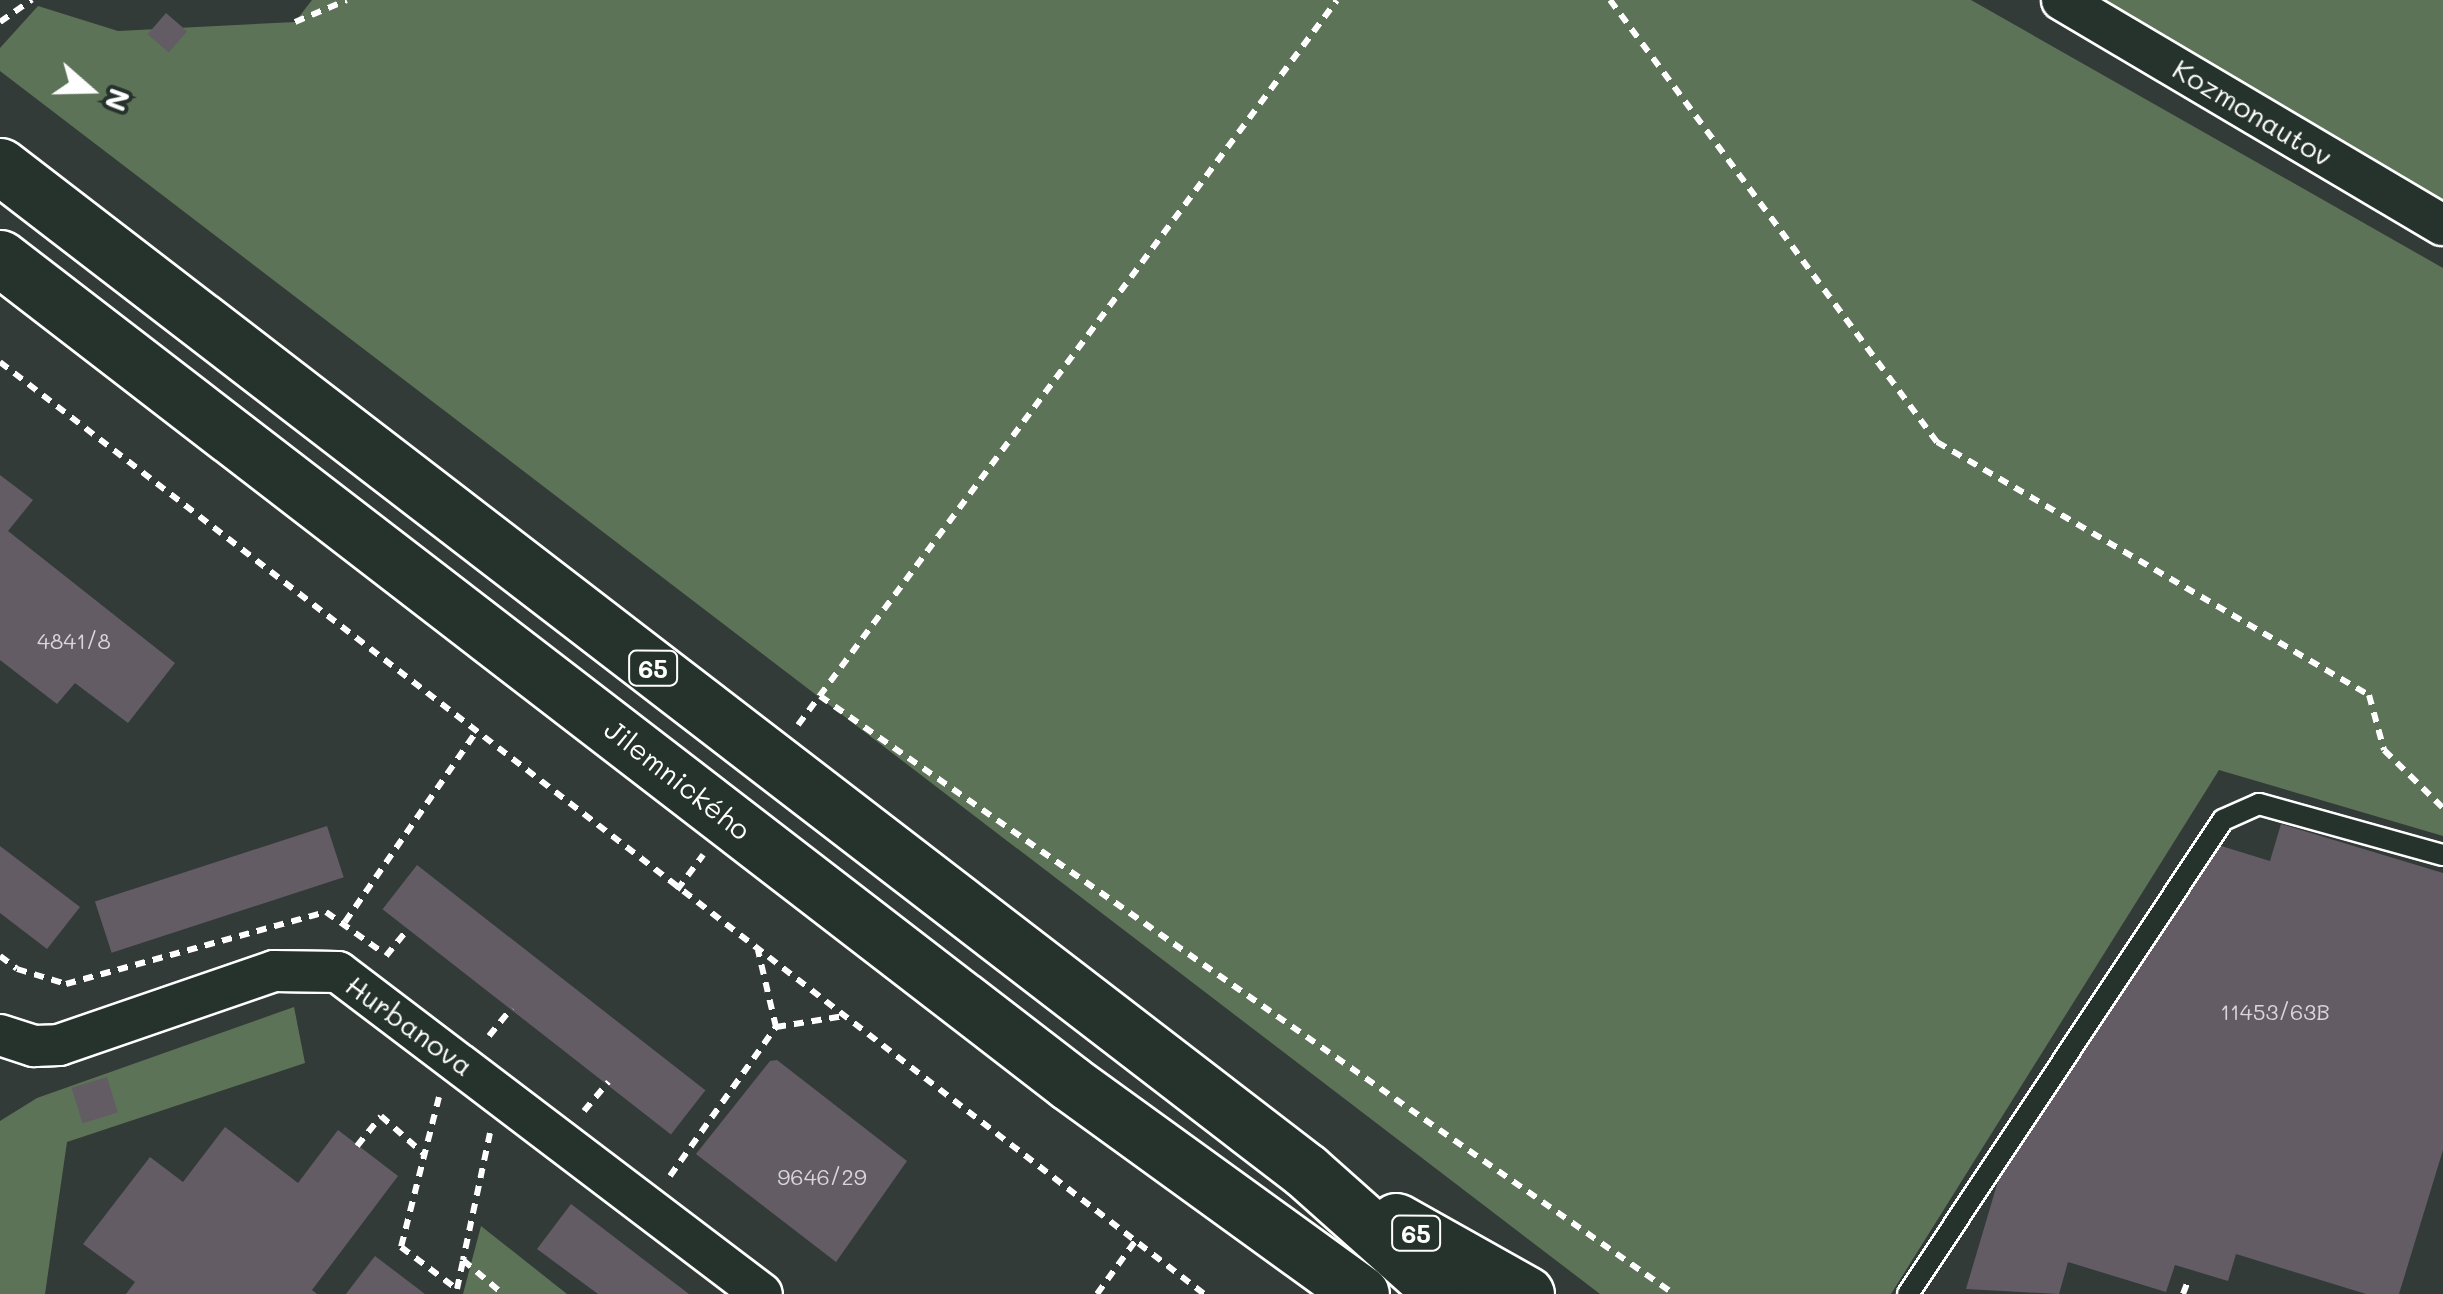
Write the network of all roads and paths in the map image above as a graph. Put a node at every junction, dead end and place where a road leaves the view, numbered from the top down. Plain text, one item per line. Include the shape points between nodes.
1 (32, 0) edge
2 (347, 0) edge
3 (1337, 0) edge
4 (1610, 0) edge
5 (2062, 0) edge
6 (0, 22) edge
7 (295, 22) dead end
8 (0, 166) edge
9 (2443, 225) edge
10 (0, 258) edge
11 (0, 362) edge
12 (820, 696) junction
13 (796, 729) dead end
14 (477, 731) junction
15 (2443, 808) edge
16 (710, 846) dead end
17 (2443, 856) edge
18 (677, 890) junction
19 (408, 929) dead end
20 (758, 949) junction
21 (0, 956) edge
22 (386, 956) dead end
23 (512, 1008) dead end
24 (844, 1016) junction
25 (776, 1027) junction
26 (0, 1035) edge
27 (489, 1036) dead end
28 (608, 1082) dead end
29 (441, 1088) dead end
30 (584, 1111) dead end
31 (493, 1118) dead end
32 (357, 1146) dead end
33 (424, 1154) junction
34 (1306, 1171) junction
35 (669, 1177) dead end
36 (1136, 1240) junction
37 (463, 1260) junction
38 (2188, 1282) dead end
39 (503, 1294) edge
40 (762, 1294) edge
41 (1096, 1294) edge
42 (1204, 1294) edge
43 (1361, 1294) edge
44 (1444, 1294) edge
45 (1526, 1294) edge
46 (1674, 1294) edge
47 (1908, 1294) edge
48 (2184, 1294) edge

1 - 6 path
2 - 7 path
3 - 12 path
4 - 15 path via 1937,442 2369,695 2384,750
5 - 9 street, Kozmonautov
8 - 34 main road, 65
10 - 43 main road, Jilemnického via 1070,1083
11 - 14 path
12 - 13 path
12 - 46 path
14 - 18 path
14 - 21 path via 345,922 326,912 66,984 17,969
16 - 18 path
17 - 47 lane via 2259,804 2223,820
18 - 20 path
19 - 22 path
20 - 24 path
20 - 25 path
23 - 27 path
24 - 25 path
24 - 36 path
25 - 35 path
26 - 40 street, Hurbanova via 34,1046 60,1045 274,971 338,972
28 - 30 path
29 - 33 path
31 - 37 path
32 - 33 path via 382,1116
33 - 37 path via 401,1247 457,1289
34 - 44 main road, 65
34 - 45 main road, 65
36 - 41 path
36 - 42 path
37 - 39 path
38 - 48 path

